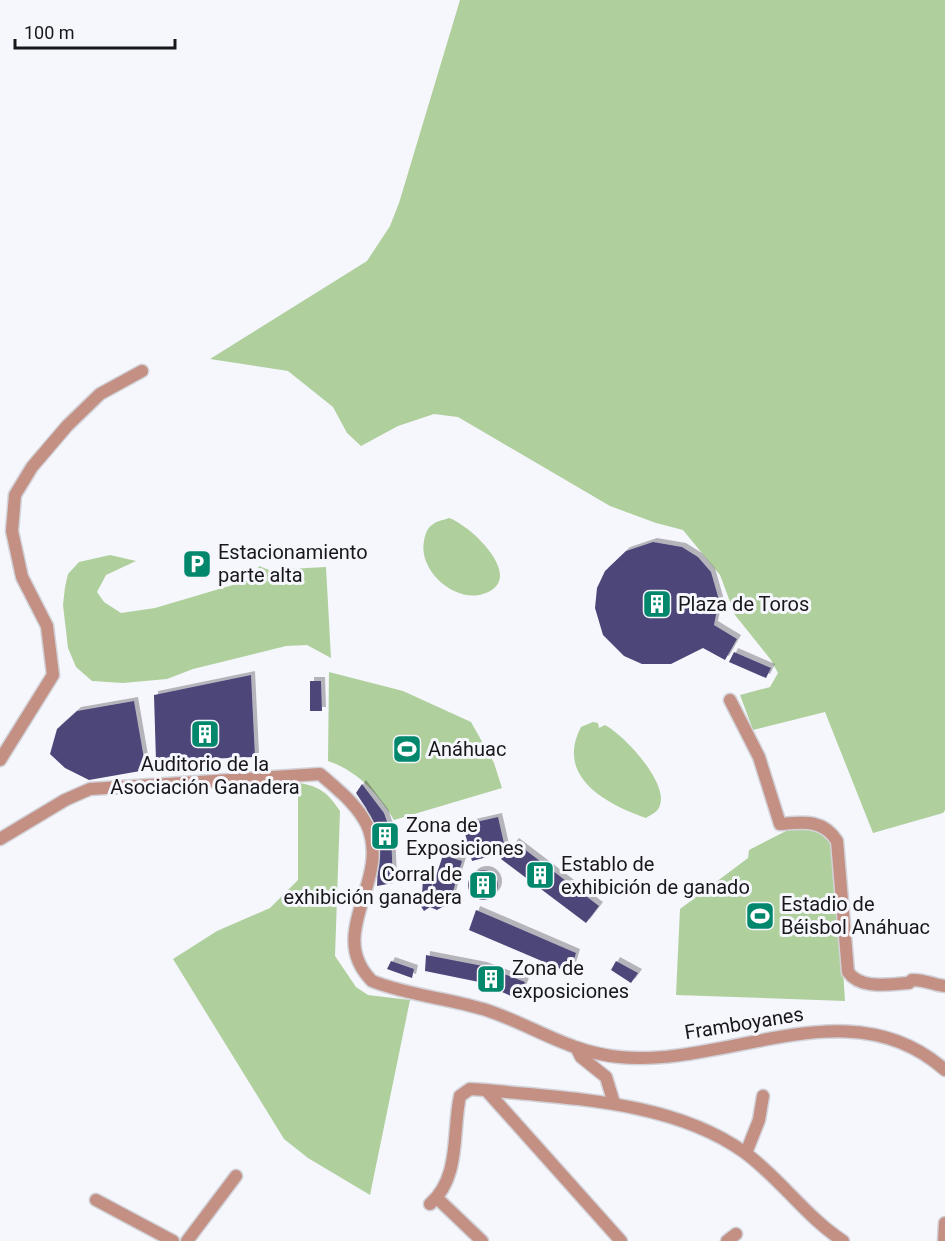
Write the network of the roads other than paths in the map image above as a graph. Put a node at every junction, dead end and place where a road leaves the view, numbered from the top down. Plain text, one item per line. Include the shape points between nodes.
1 (142, 371) dead end
2 (730, 700) dead end
3 (0, 760) edge
4 (0, 839) edge
5 (945, 986) edge
6 (576, 1049) junction
7 (945, 1070) edge
8 (486, 1090) junction
9 (763, 1096) dead end
10 (614, 1103) junction
11 (746, 1153) junction
12 (236, 1176) dead end
13 (96, 1200) dead end
14 (945, 1223) edge
15 (173, 1241) edge
16 (187, 1241) edge
17 (482, 1241) edge
18 (621, 1241) edge
19 (843, 1241) edge
20 (944, 1241) edge

1 - 3 street via 100,394 67,426 32,467 15,495 12,531 19,565 26,588 47,626 53,675
2 - 5 street via 759,757 780,824 813,822 830,830 837,841 848,972 854,980 868,984 921,979 929,985
4 - 6 street via 90,789 320,774 353,804 374,846 372,875 353,944 366,975 387,987 484,1009
6 - 7 street, Framboyanes via 622,1057 656,1057 809,1031 845,1033 876,1035 900,1042
6 - 10 street via 606,1077
8 - 10 street
8 - 17 street via 470,1089 460,1095 453,1166 434,1201
8 - 18 street
9 - 11 street via 759,1120
10 - 11 street via 702,1126
11 - 19 street
12 - 16 street
13 - 15 street
14 - 20 street

